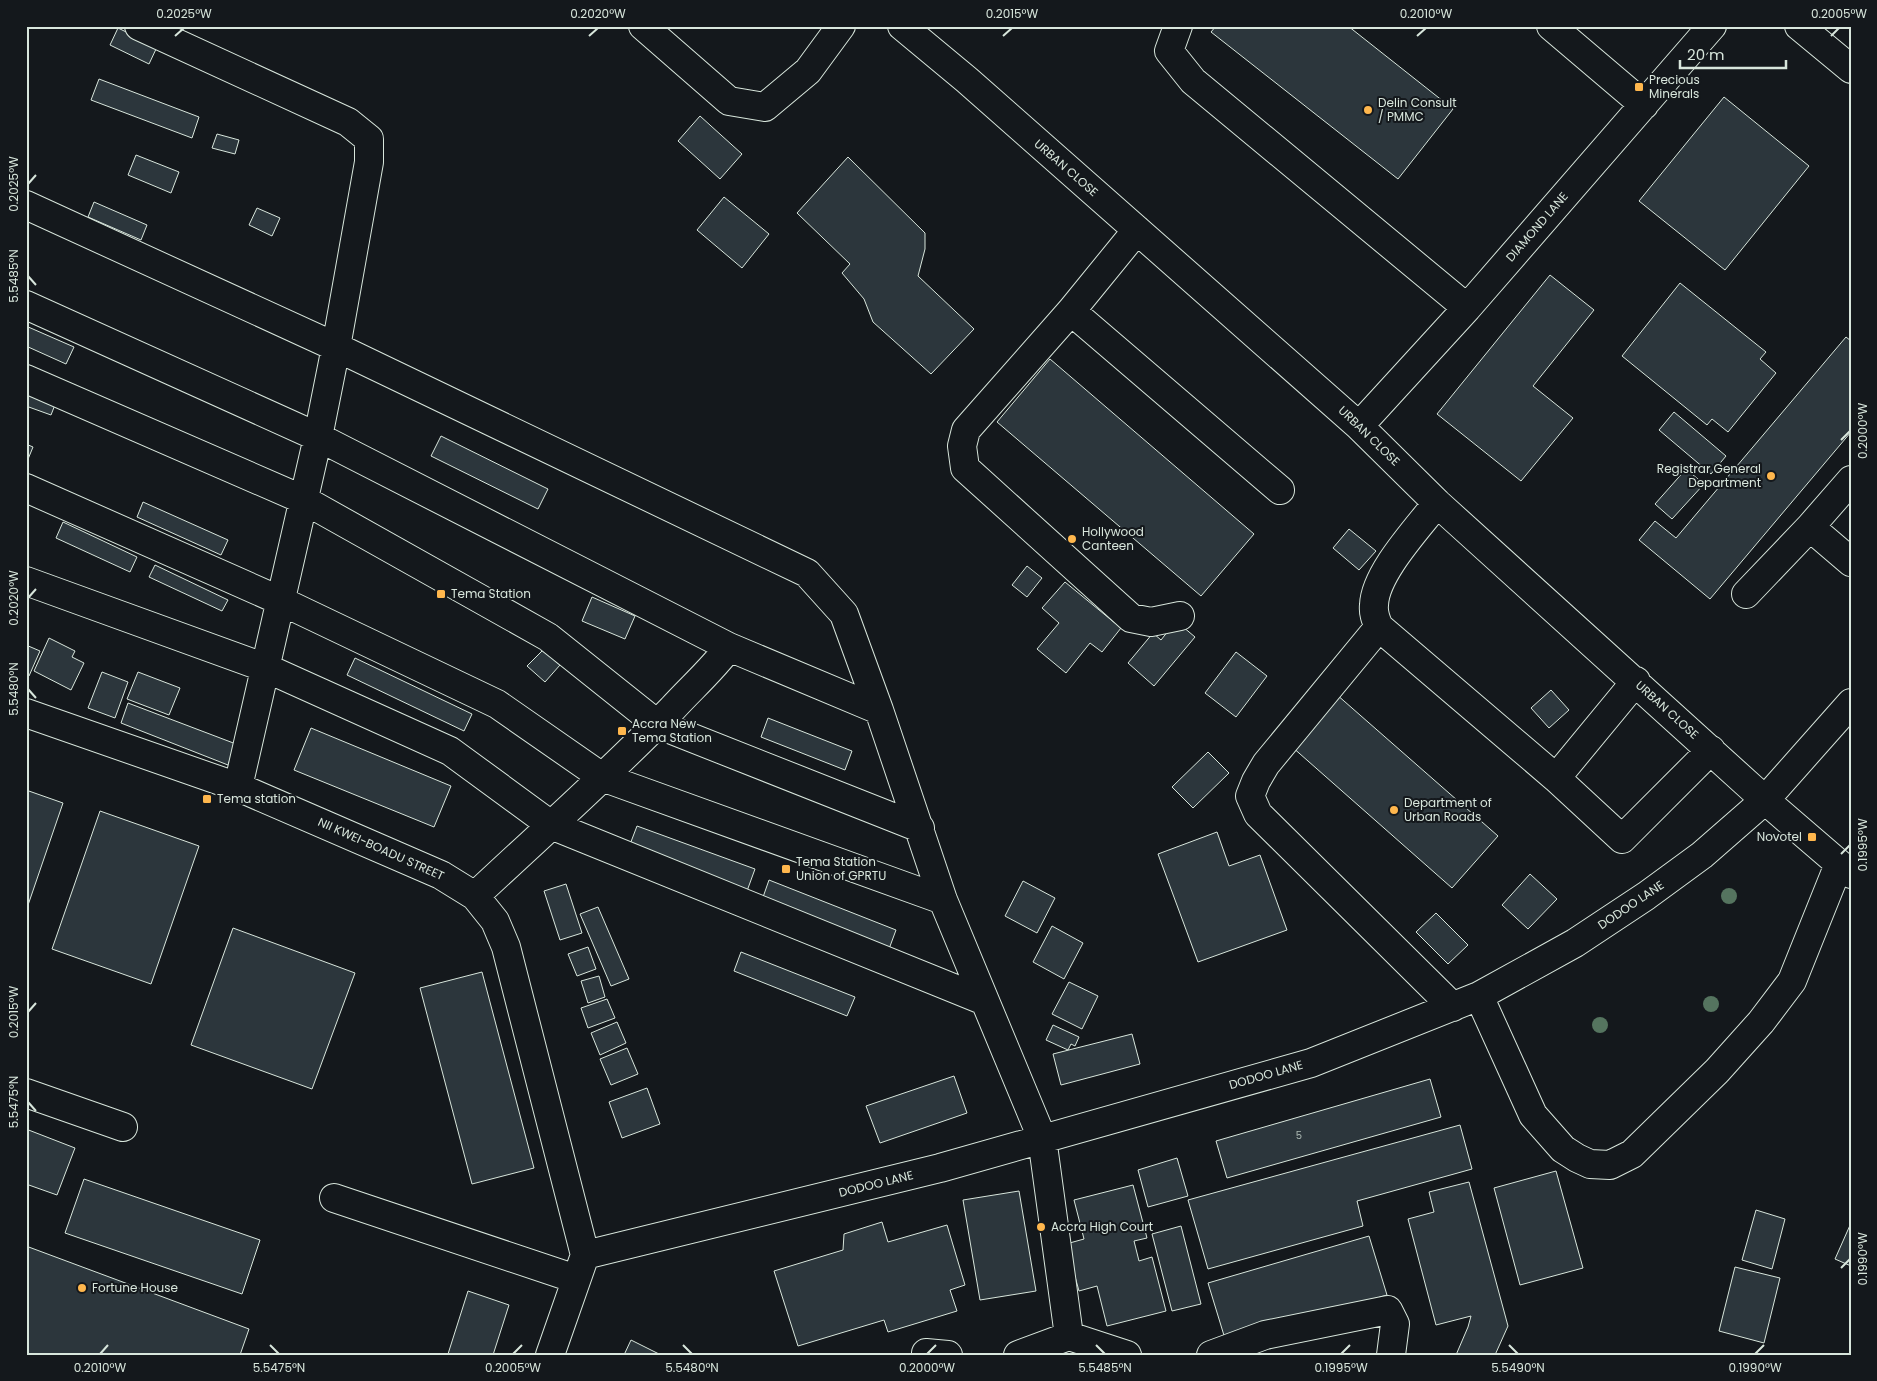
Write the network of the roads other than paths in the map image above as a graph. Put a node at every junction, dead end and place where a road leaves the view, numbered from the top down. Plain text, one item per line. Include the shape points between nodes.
1 (139, 26) edge
2 (643, 26) edge
3 (841, 26) edge
4 (902, 26) edge
5 (1178, 26) edge
6 (1551, 26) edge
7 (1712, 26) edge
8 (1799, 26) edge
9 (1851, 69) edge
10 (1644, 105) junction
11 (26, 205) edge
12 (1137, 230) junction
13 (26, 305) edge
14 (1467, 308) junction
15 (1071, 311) junction
16 (336, 347) junction
17 (26, 379) edge
18 (1359, 426) junction
19 (318, 437) junction
20 (1851, 480) edge
21 (26, 488) edge
22 (1280, 490) dead end
23 (304, 500) junction
24 (1438, 503) junction
25 (1810, 526) junction
26 (1851, 562) edge
27 (26, 582) edge
28 (1746, 594) dead end
29 (281, 601) junction
30 (1180, 616) dead end
31 (1379, 627) junction
32 (729, 647) junction
33 (266, 668) junction
34 (1636, 681) junction
35 (1851, 703) edge
36 (879, 710) junction
37 (26, 713) edge
38 (657, 724) junction
39 (1711, 750) junction
40 (602, 777) junction
41 (1556, 778) junction
42 (238, 787) junction
43 (1765, 800) junction
44 (551, 825) junction
45 (920, 828) junction
46 (1845, 869) edge
47 (476, 896) junction
48 (943, 900) junction
49 (1479, 996) junction
50 (985, 1001) junction
51 (1453, 1006) junction
52 (26, 1093) edge
53 (124, 1127) dead end
54 (1042, 1138) junction
55 (334, 1198) dead end
56 (581, 1267) junction
57 (1069, 1336) junction
58 (550, 1355) edge
59 (1018, 1355) edge
60 (1127, 1355) edge
61 (1211, 1355) edge
62 (1391, 1355) edge

1 - 16 street via 348,122 369,139 368,162
2 - 3 street via 728,100 765,107 808,71
4 - 12 street, URBAN CLOSE
5 - 14 street via 1169,51 1193,81
6 - 10 street
7 - 10 street, DIAMOND LANE
8 - 9 street
10 - 14 street, DIAMOND LANE
11 - 16 street
12 - 15 street
12 - 18 street, URBAN CLOSE
13 - 19 street
14 - 18 street, DIAMOND LANE
15 - 22 street
15 - 30 street via 966,430 962,446 965,468 1131,618 1151,622
16 - 19 street
16 - 36 street via 807,573 844,614
17 - 23 street
18 - 24 street, URBAN CLOSE
19 - 23 street
19 - 32 street
20 - 25 street
21 - 29 street
23 - 29 street
23 - 38 street via 548,636
24 - 31 street via 1392,561 1379,585 1374,603 1374,617
24 - 34 street, URBAN CLOSE
25 - 26 street
25 - 28 street
27 - 33 street
29 - 33 street
29 - 40 street via 497,704
31 - 41 street
31 - 51 street via 1266,764 1250,796 1258,814
32 - 36 street
32 - 38 street via 715,666
33 - 42 street
33 - 44 street via 450,750
34 - 39 street, URBAN CLOSE
34 - 41 street
35 - 43 street, DODOO LANE
36 - 45 street
37 - 42 street, NII KWEI-BOADU STREET
38 - 40 street
38 - 45 street
39 - 41 street via 1622,839
39 - 43 street, URBAN CLOSE
40 - 44 street
40 - 48 street
42 - 47 street, NII KWEI-BOADU STREET via 441,874
43 - 46 street, URBAN CLOSE
43 - 49 street, DODOO LANE via 1702,855 1646,896 1575,943
44 - 47 street
44 - 50 street
45 - 48 street
46 - 49 street via 1792,981 1766,1015 1717,1071 1632,1154 1610,1165 1590,1164 1562,1149 1533,1115
47 - 56 street, NII KWEI-BOADU STREET via 494,921 506,947
48 - 50 street
49 - 51 street, DODOO LANE
50 - 54 street
51 - 54 street, DODOO LANE via 1311,1063
52 - 53 street
54 - 56 street, DODOO LANE
54 - 57 street
55 - 56 street
56 - 58 street
57 - 59 street
57 - 60 street
61 - 62 street via 1265,1336 1388,1310 1395,1324

